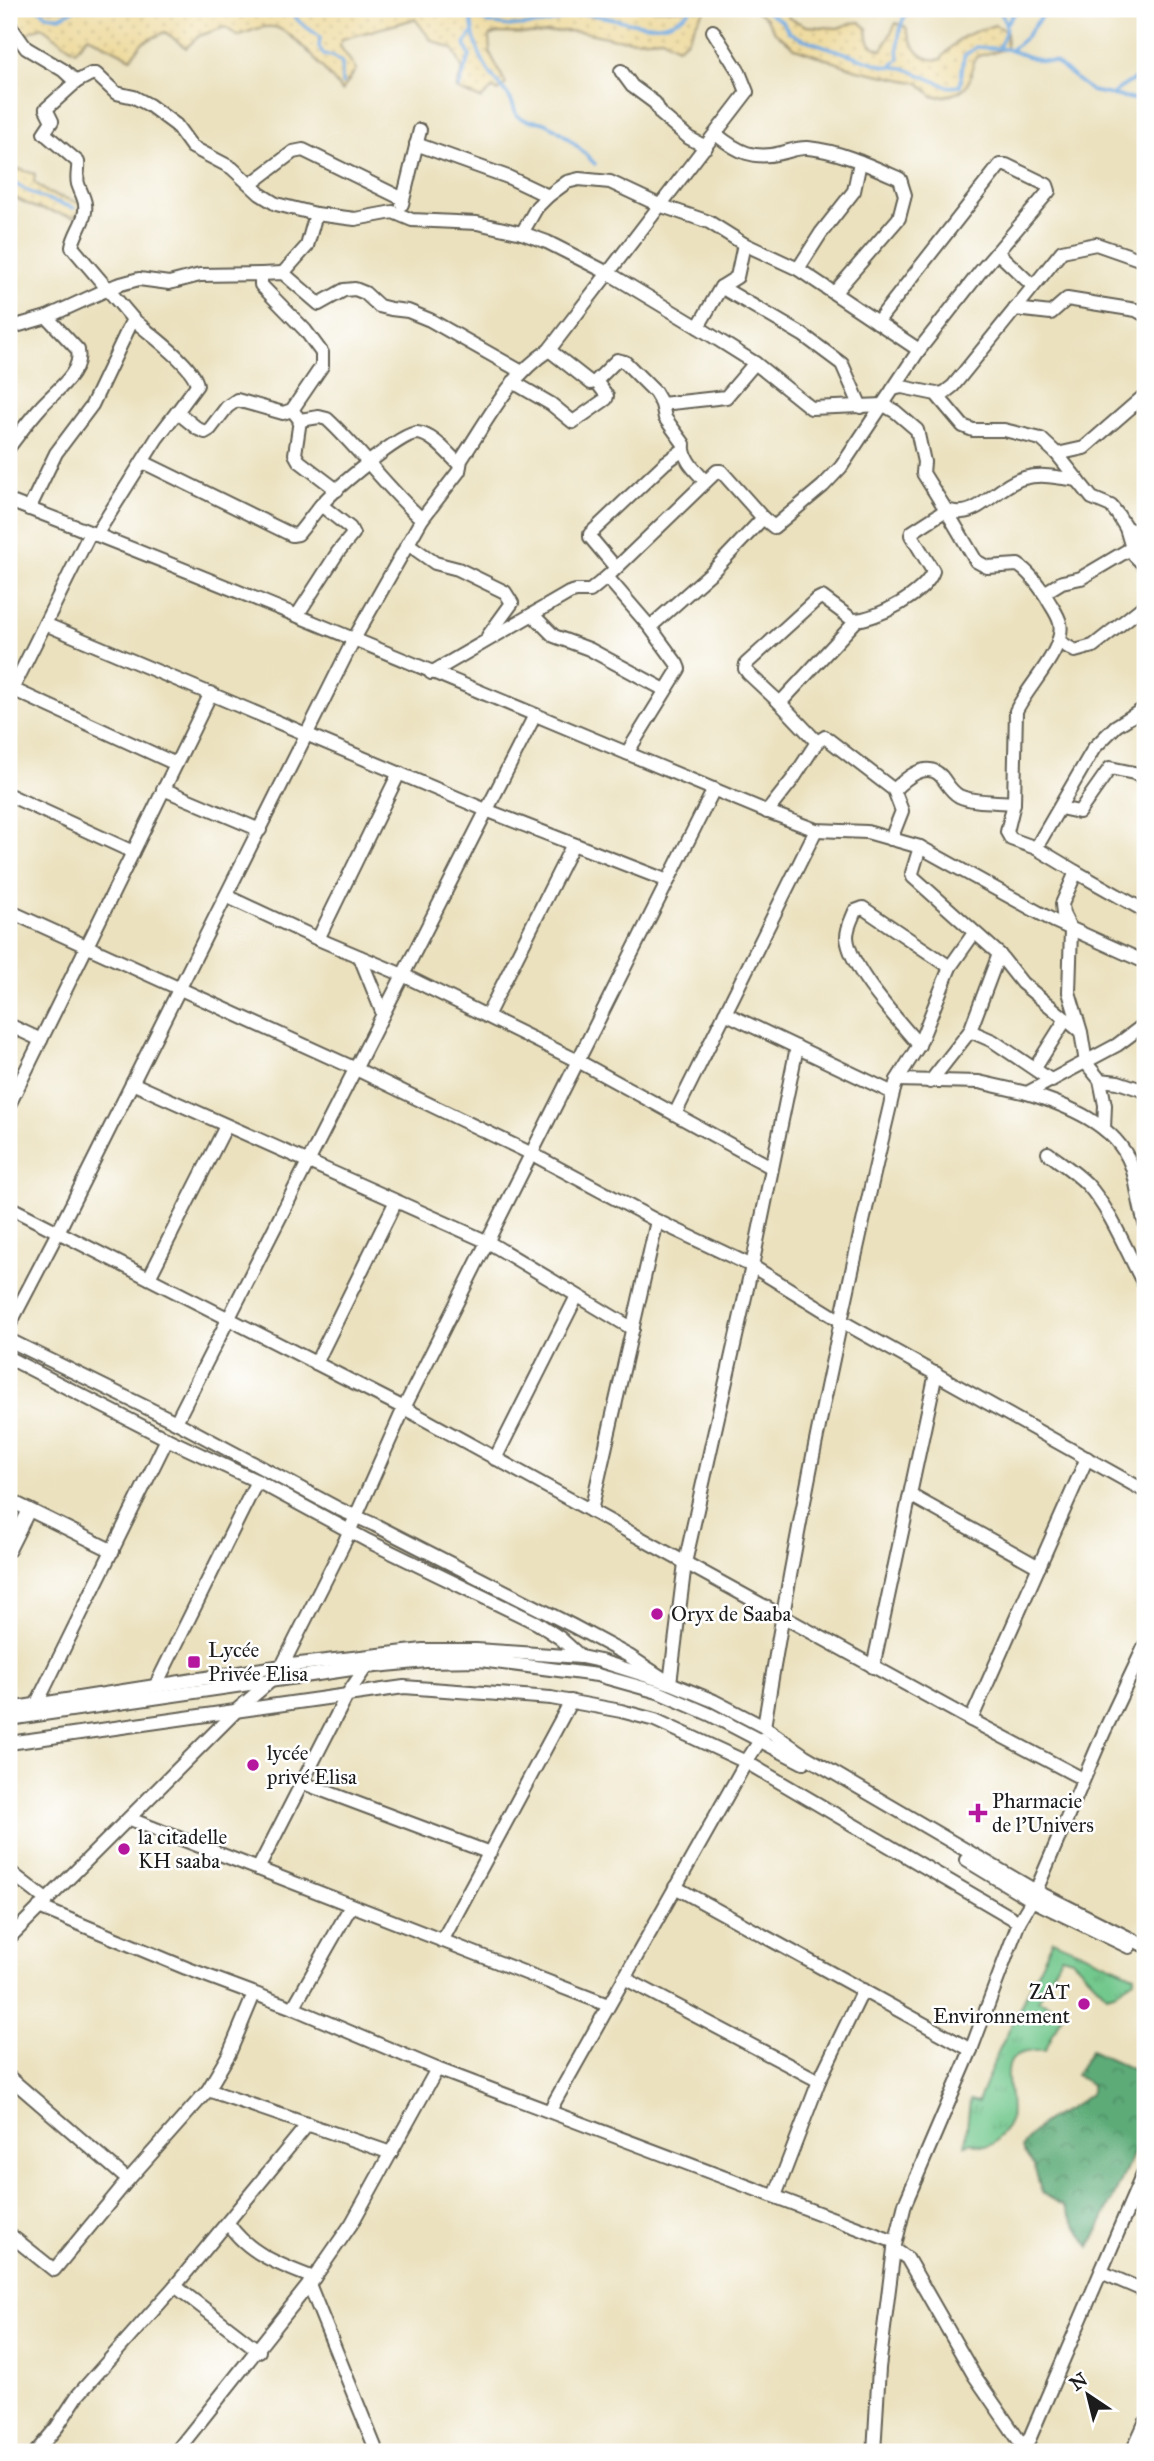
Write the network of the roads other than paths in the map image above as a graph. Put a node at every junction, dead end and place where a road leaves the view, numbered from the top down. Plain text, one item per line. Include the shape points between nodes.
1 (9, 24) edge
2 (713, 31) dead end
3 (621, 71) dead end
4 (76, 82) junction
5 (420, 130) dead end
6 (717, 135) junction
7 (416, 144) junction
8 (706, 147) junction
9 (860, 162) junction
10 (251, 184) junction
11 (548, 196) junction
12 (404, 199) junction
13 (659, 205) junction
14 (316, 214) junction
15 (399, 214) junction
16 (522, 233) junction
17 (744, 244) junction
18 (997, 252) junction
19 (1145, 258) edge
20 (798, 269) junction
21 (283, 273) junction
22 (261, 274) junction
23 (610, 274) junction
24 (1033, 286) junction
25 (721, 287) junction
26 (107, 290) junction
27 (835, 292) junction
28 (1015, 309) junction
29 (1145, 315) edge
30 (47, 317) junction
31 (133, 319) junction
32 (877, 322) junction
33 (698, 327) junction
34 (9, 328) edge
35 (550, 350) junction
36 (919, 350) junction
37 (755, 363) junction
38 (522, 372) junction
39 (513, 382) junction
40 (596, 382) junction
41 (892, 389) junction
42 (936, 394) junction
43 (1145, 396) edge
44 (662, 404) junction
45 (884, 405) junction
46 (861, 407) junction
47 (177, 412) junction
48 (296, 415) junction
49 (9, 447) edge
50 (683, 450) junction
51 (1057, 454) junction
52 (143, 462) junction
53 (369, 462) junction
54 (460, 465) junction
55 (1078, 480) junction
56 (705, 481) junction
57 (337, 490) junction
58 (9, 501) edge
59 (321, 505) junction
60 (29, 509) junction
61 (946, 510) junction
62 (763, 518) junction
63 (422, 519) junction
64 (1126, 528) junction
65 (93, 534) junction
66 (1145, 535) edge
67 (408, 544) junction
68 (1130, 549) junction
69 (1145, 566) edge
70 (612, 573) junction
71 (1044, 593) junction
72 (1145, 605) edge
73 (298, 614) junction
74 (533, 615) junction
75 (857, 620) junction
76 (45, 624) junction
77 (650, 627) junction
78 (354, 639) junction
79 (1058, 640) junction
80 (483, 643) junction
81 (431, 673) junction
82 (665, 690) junction
83 (11, 692) edge
84 (211, 694) junction
85 (780, 703) junction
86 (1145, 708) edge
87 (535, 715) junction
88 (307, 734) junction
89 (817, 742) junction
90 (627, 753) junction
91 (176, 764) junction
92 (1142, 773) edge
93 (400, 774) junction
94 (163, 789) junction
95 (714, 789) junction
96 (894, 790) junction
97 (9, 795) edge
98 (1014, 803) junction
99 (1060, 808) junction
100 (486, 810) junction
101 (767, 812) junction
102 (260, 830) junction
103 (816, 830) junction
104 (891, 839) junction
105 (573, 844) junction
106 (920, 847) junction
107 (1036, 848) junction
108 (133, 852) junction
109 (1076, 872) junction
110 (668, 881) junction
111 (226, 896) junction
112 (9, 911) edge
113 (1145, 911) edge
114 (1072, 930) junction
115 (974, 933) junction
116 (318, 939) junction
117 (86, 947) junction
118 (999, 954) junction
119 (360, 957) junction
120 (1145, 962) edge
121 (950, 967) junction
122 (404, 975) junction
123 (179, 989) junction
124 (725, 1013) junction
125 (383, 1014) junction
126 (487, 1016) junction
127 (1066, 1019) junction
128 (1145, 1024) edge
129 (9, 1025) edge
130 (970, 1031) junction
131 (1081, 1032) junction
132 (41, 1041) junction
133 (919, 1045) junction
134 (797, 1047) junction
135 (578, 1061) junction
136 (1087, 1063) junction
137 (1035, 1068) junction
138 (356, 1069) junction
139 (897, 1080) junction
140 (1100, 1080) junction
141 (1052, 1081) junction
142 (930, 1082) junction
143 (132, 1083) junction
144 (1145, 1091) edge
145 (893, 1093) junction
146 (1027, 1093) junction
147 (10, 1098) edge
148 (675, 1114) junction
149 (226, 1126) junction
150 (1104, 1129) junction
151 (1048, 1153) dead end
152 (532, 1154) junction
153 (308, 1163) junction
154 (771, 1167) junction
155 (395, 1203) junction
156 (9, 1207) edge
157 (657, 1221) junction
158 (1145, 1223) edge
159 (58, 1232) junction
160 (488, 1242) junction
161 (752, 1266) junction
162 (149, 1278) junction
163 (1145, 1286) edge
164 (577, 1296) junction
165 (229, 1319) junction
166 (841, 1321) junction
167 (9, 1326) edge
168 (633, 1329) junction
169 (9, 1340) edge
170 (9, 1358) edge
171 (316, 1363) junction
172 (936, 1373) junction
173 (404, 1408) junction
174 (176, 1422) junction
175 (167, 1438) junction
176 (1087, 1458) junction
177 (495, 1459) junction
178 (257, 1481) junction
179 (1145, 1491) edge
180 (910, 1495) junction
181 (9, 1500) edge
182 (29, 1510) junction
183 (591, 1511) junction
184 (356, 1517) junction
185 (349, 1531) junction
186 (9, 1550) edge
187 (113, 1551) junction
188 (685, 1563) junction
189 (1039, 1567) junction
190 (782, 1616) junction
191 (1145, 1645) edge
192 (581, 1657) junction
193 (282, 1666) junction
194 (366, 1667) junction
195 (873, 1667) junction
196 (581, 1673) junction
197 (273, 1679) junction
198 (670, 1683) junction
199 (156, 1685) junction
200 (347, 1695) junction
201 (571, 1702) junction
202 (36, 1704) junction
203 (9, 1709) edge
204 (238, 1709) junction
205 (9, 1719) edge
206 (971, 1720) junction
207 (762, 1733) junction
208 (9, 1742) edge
209 (746, 1762) junction
210 (1083, 1779) junction
211 (303, 1783) junction
212 (130, 1819) junction
213 (490, 1853) junction
214 (258, 1869) junction
215 (9, 1871) edge
216 (674, 1887) junction
217 (1033, 1895) junction
218 (42, 1903) junction
219 (351, 1906) junction
220 (1019, 1922) junction
221 (9, 1938) edge
222 (442, 1941) junction
223 (1145, 1946) edge
224 (1145, 1954) edge
225 (624, 1978) junction
226 (863, 1990) junction
227 (254, 1994) junction
228 (608, 2005) junction
229 (293, 2008) junction
230 (971, 2050) junction
231 (437, 2069) junction
232 (9, 2077) edge
233 (818, 2081) junction
234 (208, 2090) junction
235 (550, 2110) junction
236 (308, 2124) junction
237 (391, 2153) junction
238 (1145, 2169) edge
239 (128, 2179) junction
240 (775, 2196) junction
241 (228, 2223) junction
242 (9, 2234) edge
243 (895, 2246) junction
244 (1101, 2272) junction
245 (312, 2281) junction
246 (175, 2286) junction
247 (1145, 2291) edge
248 (259, 2351) junction
249 (1145, 2423) edge
250 (1135, 2450) edge
251 (1026, 2451) edge
252 (36, 2452) edge
253 (176, 2452) edge
254 (377, 2452) edge
255 (874, 2452) edge

1 - 4 street via 26,48
2 - 6 street via 747,92
3 - 8 street via 662,114
4 - 10 street via 96,74 116,93 134,97 176,125 192,147
4 - 26 street via 46,109 52,121 44,133 78,162 78,184 86,206 72,247
5 - 7 street
6 - 8 street
6 - 9 street via 733,148 764,157 803,147
7 - 11 street
7 - 12 street
8 - 13 street
9 - 20 street via 854,191
9 - 27 street via 900,179 904,204 899,218
10 - 12 street via 293,152 303,150
10 - 14 street via 276,204
11 - 13 street via 567,182 599,181 621,185
11 - 16 street
12 - 15 street
13 - 17 street via 709,222
13 - 23 street
14 - 15 street via 355,219
14 - 21 street via 307,246
15 - 16 street via 412,220 477,223
16 - 23 street
17 - 20 street
17 - 25 street via 737,277
18 - 24 street
18 - 32 street via 1049,191 1043,182 1003,164
18 - 36 street
19 - 24 street via 1096,244 1066,250
20 - 27 street
21 - 22 street
21 - 38 street via 319,304 355,289 379,306 430,320
22 - 26 street via 200,275 169,283 139,279
22 - 48 street via 261,285 322,353 322,366
23 - 33 street
23 - 35 street
24 - 28 street
25 - 33 street
25 - 46 street via 803,335 842,364
26 - 30 street
26 - 31 street
27 - 32 street
28 - 29 street via 1051,313 1067,299
28 - 42 street via 953,386
30 - 34 street
30 - 49 street via 78,350 77,363
31 - 47 street via 196,379 197,385
31 - 60 street via 92,405 55,453
32 - 36 street
33 - 37 street
35 - 38 street
35 - 40 street via 591,383
36 - 41 street
37 - 44 street via 726,397
37 - 46 street via 811,408
38 - 39 street
39 - 40 street via 573,422 607,396
39 - 54 street
40 - 44 street via 620,359 650,386
41 - 42 street
41 - 45 street
42 - 51 street via 963,426 1041,439
43 - 51 street via 1084,448
44 - 50 street via 664,418 684,444
45 - 46 street
45 - 61 street via 918,430 923,473
45 - 62 street via 823,486 774,527
47 - 48 street via 205,432 237,400
47 - 52 street
48 - 53 street via 327,419
48 - 57 street via 295,454
50 - 56 street
50 - 70 street via 590,534
51 - 55 street
52 - 59 street via 292,535 298,534
52 - 65 street
53 - 54 street via 418,433
53 - 57 street
53 - 63 street
54 - 63 street
55 - 61 street via 1041,475 1023,478 971,510
55 - 64 street via 1092,498 1111,506
56 - 62 street via 721,471
56 - 70 street
57 - 59 street
58 - 60 street
59 - 73 street via 353,534
60 - 65 street
61 - 71 street via 976,561 987,567 1018,565
61 - 75 street via 911,533 933,571 930,578 895,607
62 - 77 street
63 - 67 street
64 - 66 street
64 - 68 street
65 - 73 street
65 - 76 street
67 - 78 street
67 - 80 street via 435,563 469,574 511,597 512,603
68 - 69 street
68 - 71 street
70 - 74 street via 590,592 569,593
70 - 77 street
71 - 79 street via 1060,624
72 - 79 street via 1093,646 1075,652
73 - 78 street
74 - 80 street
74 - 82 street via 554,636 589,649
75 - 85 street
75 - 85 street via 822,597 746,664 748,673
76 - 83 street
76 - 84 street
77 - 82 street via 679,667
78 - 81 street
78 - 88 street
79 - 98 street via 1016,711
80 - 81 street
81 - 87 street
82 - 90 street
83 - 91 street
84 - 88 street
84 - 91 street
85 - 89 street
86 - 99 street via 1116,726 1094,748
87 - 90 street
87 - 100 street
88 - 93 street
88 - 102 street
89 - 96 street via 828,739
89 - 101 street
90 - 95 street
91 - 94 street
92 - 99 street via 1110,768 1079,812
93 - 100 street
93 - 116 street
94 - 102 street
94 - 108 street
95 - 101 street
95 - 110 street
96 - 98 street via 907,777 926,769 935,771 964,797
96 - 104 street via 902,811
97 - 108 street
98 - 107 street via 1008,835
99 - 107 street
100 - 105 street
100 - 122 street
101 - 103 street
102 - 111 street
103 - 104 street via 867,832
103 - 124 street
104 - 106 street
105 - 110 street
105 - 126 street
106 - 114 street
106 - 115 street via 913,877
107 - 109 street
108 - 117 street
109 - 113 street
109 - 114 street via 1062,904
110 - 135 street
111 - 116 street
111 - 123 street
112 - 117 street
114 - 120 street
114 - 131 street via 1069,992
115 - 118 street
115 - 121 street
116 - 119 street
117 - 123 street
117 - 132 street
118 - 127 street via 1022,983
118 - 130 street
119 - 122 street
119 - 125 street
121 - 133 street
121 - 133 street via 863,908 855,911 847,937 862,973
122 - 125 street
122 - 126 street
123 - 138 street
123 - 143 street
124 - 134 street
124 - 148 street
125 - 138 street
126 - 135 street
127 - 131 street
127 - 137 street
128 - 136 street
129 - 132 street
130 - 137 street
130 - 142 street
131 - 136 street
132 - 147 street
133 - 139 street
134 - 145 street
134 - 154 street
135 - 148 street
135 - 152 street
136 - 140 street
136 - 141 street
137 - 141 street
138 - 152 street
138 - 153 street
139 - 142 street
139 - 145 street
140 - 144 street
140 - 150 street
141 - 146 street
142 - 146 street via 979,1082
143 - 149 street
143 - 159 street
145 - 166 street
146 - 150 street
148 - 154 street
149 - 153 street
149 - 162 street
150 - 158 street via 1131,1166
151 - 163 street via 1088,1186
152 - 157 street
152 - 160 street
153 - 155 street
153 - 165 street
154 - 161 street
155 - 160 street
155 - 171 street
156 - 159 street
157 - 161 street
157 - 168 street
159 - 162 street
159 - 167 street
160 - 164 street
160 - 173 street
161 - 166 street
161 - 188 street
162 - 165 street
164 - 168 street
164 - 177 street
165 - 171 street
165 - 174 street
166 - 172 street
166 - 190 street
168 - 183 street
169 - 174 street
170 - 175 street
171 - 173 street
172 - 176 street
172 - 180 street
173 - 177 street
173 - 184 street
174 - 184 street
175 - 178 street
175 - 187 street
176 - 179 street
176 - 189 street
177 - 183 street
178 - 185 street
178 - 199 street
180 - 189 street
180 - 195 street
181 - 182 street
182 - 186 street
182 - 187 street
183 - 188 street
184 - 185 street
184 - 198 street via 573,1626
185 - 192 street via 537,1623
185 - 193 street
187 - 202 street
188 - 190 street
188 - 198 street
189 - 206 street
190 - 195 street
190 - 207 street
191 - 210 street
192 - 193 street via 423,1650
192 - 196 street
192 - 198 street
193 - 197 street
193 - 199 street
194 - 196 street via 480,1660
194 - 197 street
194 - 200 street
195 - 206 street
196 - 207 street via 658,1692
197 - 204 street
197 - 205 street
198 - 207 street via 714,1701
199 - 202 street
200 - 201 street via 404,1687
200 - 204 street
200 - 211 street
201 - 209 street via 654,1720
201 - 213 street
202 - 203 street
204 - 208 street
204 - 212 street
206 - 210 street
207 - 209 street
207 - 217 street
209 - 216 street
209 - 220 street
210 - 217 street
211 - 213 street
211 - 214 street
212 - 214 street
212 - 218 street
213 - 222 street
214 - 219 street
215 - 218 street
216 - 225 street
216 - 226 street
217 - 220 street
217 - 223 street
217 - 224 street
218 - 221 street
218 - 227 street
219 - 222 street
219 - 229 street
220 - 230 street
222 - 228 street
225 - 228 street
225 - 233 street
226 - 230 street
226 - 233 street
227 - 229 street
227 - 234 street
228 - 235 street
229 - 231 street
230 - 243 street via 905,2204
231 - 235 street
231 - 237 street
232 - 239 street
233 - 240 street
234 - 236 street
234 - 239 street
235 - 240 street
236 - 237 street
236 - 241 street
237 - 245 street via 352,2223
238 - 244 street
239 - 242 street via 54,2270
240 - 243 street
241 - 245 street via 248,2246
241 - 246 street
243 - 251 street via 907,2258 974,2375
243 - 255 street via 879,2368
244 - 247 street
244 - 251 street
245 - 248 street
245 - 254 street
246 - 248 street
246 - 252 street via 78,2395
248 - 253 street
249 - 250 street

